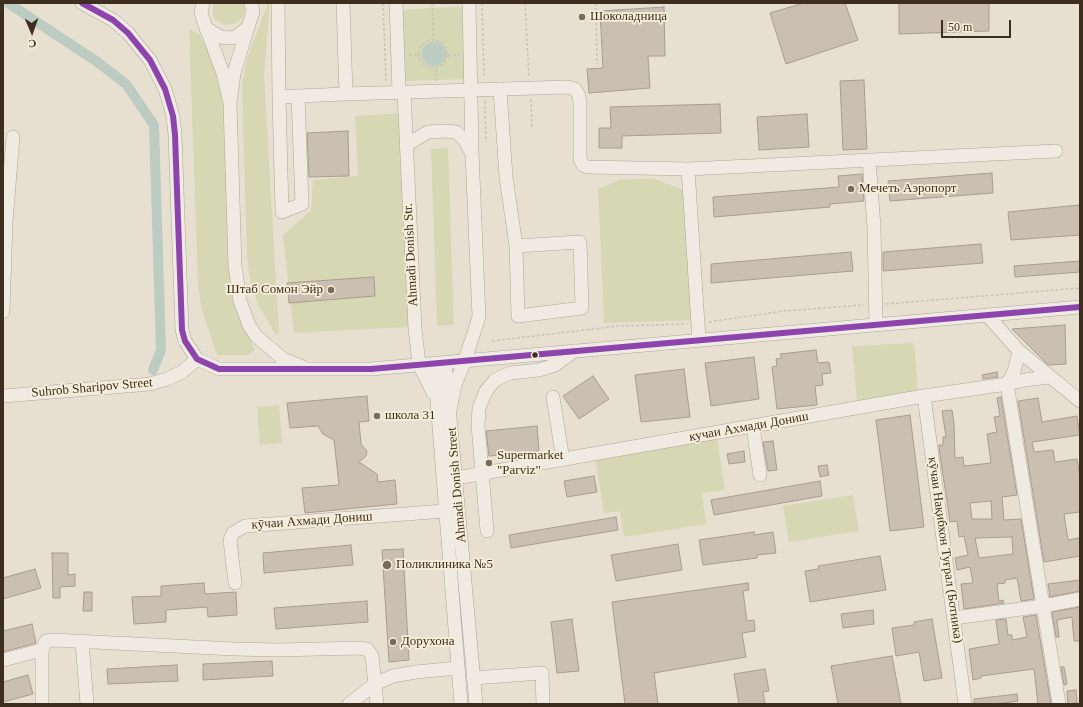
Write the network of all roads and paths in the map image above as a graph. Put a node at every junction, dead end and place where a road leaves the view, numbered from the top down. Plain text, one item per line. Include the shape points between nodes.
1 (82, 3) edge
2 (203, 3) edge
3 (251, 3) edge
4 (278, 3) edge
5 (343, 3) edge
6 (383, 3) edge
7 (396, 3) edge
8 (432, 3) edge
9 (469, 3) edge
10 (482, 3) edge
11 (525, 3) edge
12 (596, 3) edge
13 (248, 27) junction
14 (206, 28) junction
15 (434, 40) junction
16 (597, 64) dead end
17 (530, 88) junction
18 (500, 89) junction
19 (471, 90) junction
20 (485, 90) junction
21 (396, 92) junction
22 (346, 94) junction
23 (298, 96) junction
24 (279, 97) junction
25 (230, 103) junction
26 (532, 128) dead end
27 (13, 137) dead end
28 (486, 142) dead end
29 (406, 145) junction
30 (1056, 151) dead end
31 (472, 153) junction
32 (869, 160) junction
33 (688, 169) junction
34 (516, 246) junction
35 (4, 282) edge
36 (1080, 288) edge
37 (876, 304) junction
38 (1080, 307) edge
39 (3, 312) edge
40 (987, 315) junction
41 (698, 324) junction
42 (876, 325) junction
43 (699, 340) junction
44 (492, 341) dead end
45 (575, 351) junction
46 (1019, 351) junction
47 (197, 358) junction
48 (465, 360) junction
49 (440, 363) junction
50 (419, 364) junction
51 (319, 369) junction
52 (1049, 378) junction
53 (1007, 384) junction
54 (3, 396) edge
55 (924, 396) junction
56 (553, 397) dead end
57 (1080, 402) edge
58 (444, 410) junction
59 (753, 427) junction
60 (563, 460) junction
61 (481, 474) junction
62 (760, 475) dead end
63 (456, 478) junction
64 (445, 511) junction
65 (488, 531) dead end
66 (235, 583) dead end
67 (1080, 599) edge
68 (1043, 606) junction
69 (954, 618) junction
70 (82, 642) junction
71 (42, 650) junction
72 (3, 660) edge
73 (458, 668) junction
74 (473, 678) junction
75 (375, 684) junction
76 (42, 704) edge
77 (86, 704) edge
78 (349, 704) edge
79 (377, 704) edge
80 (461, 704) edge
81 (476, 704) edge
82 (543, 704) edge
83 (965, 704) edge
84 (1059, 704) edge

1 - 47 street via 113,20 137,42 150,60 167,95 176,142 182,330 185,341
2 - 14 street via 201,13
3 - 13 street via 253,12
4 - 24 street
5 - 22 street
6 - 21 path
7 - 21 street, Ahmadi Donish Str.
8 - 15 path
9 - 19 street
10 - 20 path
11 - 17 path
12 - 16 path
13 - 14 street via 243,33 228,38 216,36
13 - 25 street via 234,73
14 - 25 street via 223,73
15 - 15 path via 429,40 422,46 419,54 426,67 436,69 444,65 448,51 443,43
17 - 18 street
17 - 26 path
17 - 33 street via 575,89 580,104 580,159 583,165
18 - 20 street
18 - 34 street via 506,177
19 - 20 street
19 - 21 street
19 - 31 street
20 - 28 path
21 - 22 street
21 - 29 street, Ahmadi Donish Str.
22 - 23 street
23 - 24 street
23 - 24 street via 302,204 282,212
25 - 51 street via 235,266 244,313 256,336 282,358 300,366
27 - 35 street
29 - 31 street via 428,132 456,132 464,139
29 - 50 street, Ahmadi Donish Str. via 414,329
30 - 32 street
31 - 48 street via 480,317
32 - 33 street
32 - 37 street
33 - 41 street
34 - 34 street via 518,316 582,308 580,242
35 - 39 street
36 - 37 path
37 - 41 path via 783,312
37 - 42 street
38 - 40 street
40 - 42 street
40 - 46 street
41 - 43 street
41 - 44 path via 618,326
42 - 43 street
43 - 45 street
45 - 48 street
45 - 61 street via 555,365 539,370 510,373 495,380 486,391 479,408 478,424
46 - 52 street
46 - 53 street via 1014,372
47 - 51 street via 208,365 226,370
47 - 54 street, Suhrob Sharipov Street via 182,372 167,380 150,384
48 - 49 street
48 - 58 street
49 - 50 street
49 - 58 street, Ahmadi Donish Street
50 - 51 street via 371,369
50 - 58 street, Ahmadi Donish Str.
52 - 53 street, кучаи Ахмади Дониш
52 - 57 street
53 - 55 street, кучаи Ахмади Дониш
53 - 68 street
55 - 59 street, кучаи Ахмади Дониш
55 - 69 street, кӯчаи Нақибхон Туғрал (Ботника)
56 - 60 street
58 - 63 street, Ahmadi Donish Street
58 - 64 street, Ahmadi Donish Street
59 - 60 street, кучаи Ахмади Дониш
59 - 62 street
60 - 61 street, кучаи Ахмади Дониш
61 - 63 street, кучаи Ахмади Дониш
61 - 65 street
63 - 74 street, Ahmadi Donish Street
64 - 66 street, кӯчаи Ахмади Дониш via 245,526 233,533 230,540
64 - 73 street, Ahmadi Donish Street
67 - 68 street
68 - 69 street
68 - 84 street
69 - 83 street, кӯчаи Нақибхон Туғрал (Ботника)
70 - 71 street via 46,641
70 - 75 street via 278,650 367,649 372,656
70 - 77 street
71 - 72 street
71 - 76 street
73 - 75 street via 400,675
73 - 80 street, Ahmadi Donish Street
74 - 81 street, Ahmadi Donish Street
74 - 82 street via 542,673
75 - 78 street
75 - 79 street

